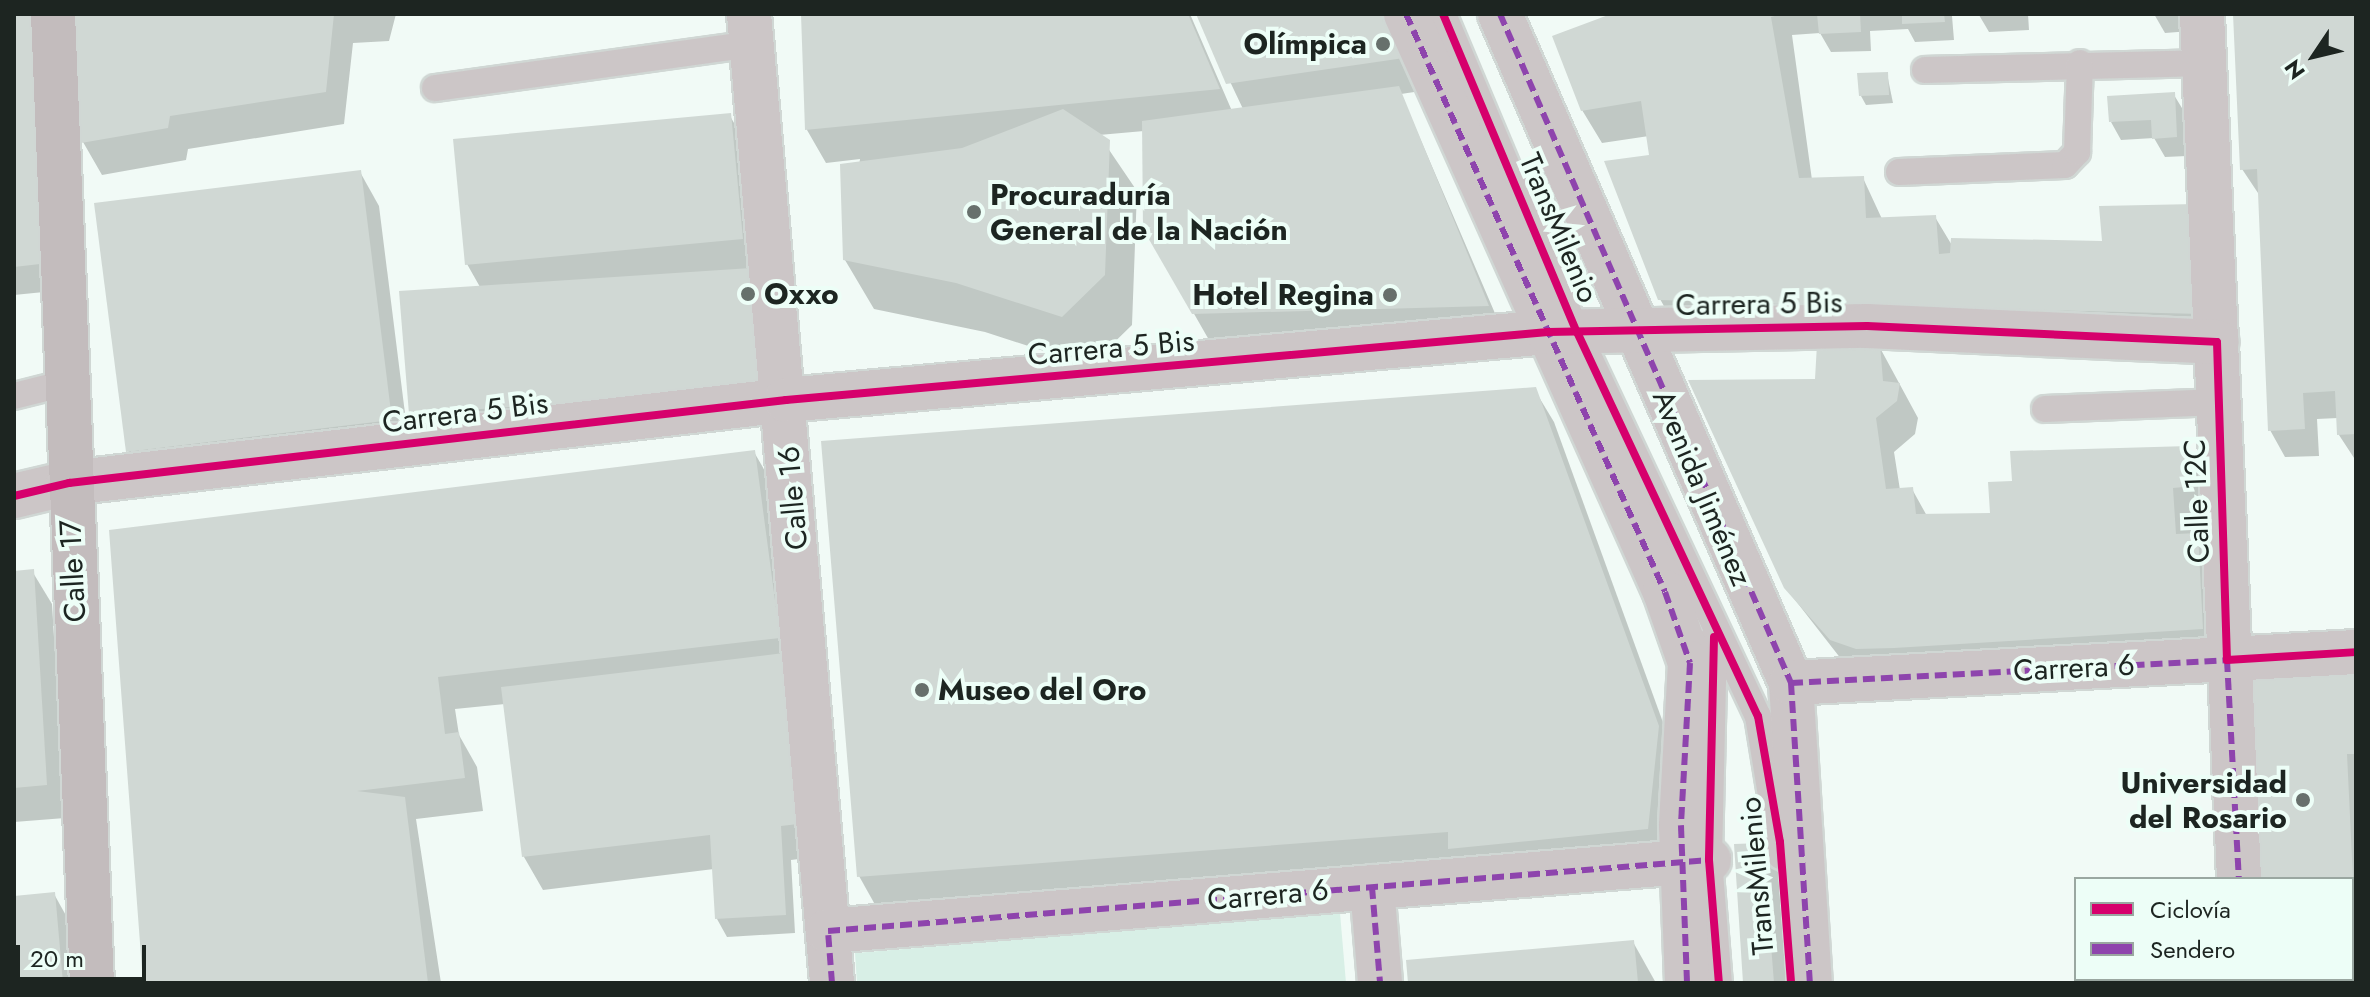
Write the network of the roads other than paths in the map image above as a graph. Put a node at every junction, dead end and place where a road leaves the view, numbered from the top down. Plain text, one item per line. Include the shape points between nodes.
1 (53, 14) edge
2 (1406, 14) edge
3 (1443, 14) edge
4 (1500, 14) edge
5 (2202, 14) edge
6 (750, 29) edge
7 (2080, 63) junction
8 (2205, 63) junction
9 (1925, 70) dead end
10 (435, 88) dead end
11 (1899, 172) dead end
12 (1634, 330) junction
13 (1562, 332) junction
14 (2217, 342) junction
15 (66, 383) junction
16 (14, 396) edge
17 (786, 400) junction
18 (2219, 402) junction
19 (2045, 409) dead end
20 (69, 483) junction
21 (14, 496) edge
22 (1714, 633) junction
23 (2356, 652) edge
24 (2227, 660) junction
25 (1791, 683) junction
26 (1695, 861) junction
27 (2239, 877) edge
28 (1372, 887) junction
29 (828, 931) junction
30 (92, 983) edge
31 (832, 983) edge
32 (1380, 983) edge
33 (1687, 983) edge
34 (1719, 983) edge
35 (1791, 983) edge
36 (1810, 983) edge

1 - 15 street, Calle 17
2 - 13 street
3 - 13 lane, TransMilenio
4 - 12 street, Avenida Jiménez
5 - 8 street, Calle 12C
6 - 10 lane
6 - 17 street, Calle 16
7 - 8 lane
7 - 9 lane
7 - 11 lane via 2077,152 2065,165
8 - 14 street, Calle 12C
12 - 13 street, Carrera 5 Bis
12 - 14 street, Carrera 5 Bis via 1867,326
12 - 25 street, Avenida Jiménez
13 - 17 street, Carrera 5 Bis
13 - 22 lane, TransMilenio
13 - 26 street via 1690,663
14 - 18 street, Calle 12C
15 - 16 lane
15 - 20 street, Calle 17
17 - 20 street, Carrera 5 Bis
17 - 29 street, Calle 16
18 - 19 lane
18 - 24 street, Calle 12C
20 - 21 street, Carrera 5 Bis
20 - 30 street, Calle 17
22 - 26 lane, TransMilenio
22 - 35 lane, TransMilenio via 1766,744
23 - 24 street, Carrera 6
24 - 25 street, Carrera 6
24 - 27 street, Calle 12C
25 - 36 street, Avenida Jiménez
26 - 28 street, Carrera 6
26 - 33 street
26 - 34 lane, TransMilenio
28 - 29 street, Carrera 6
28 - 32 street
29 - 31 street, Calle 16

